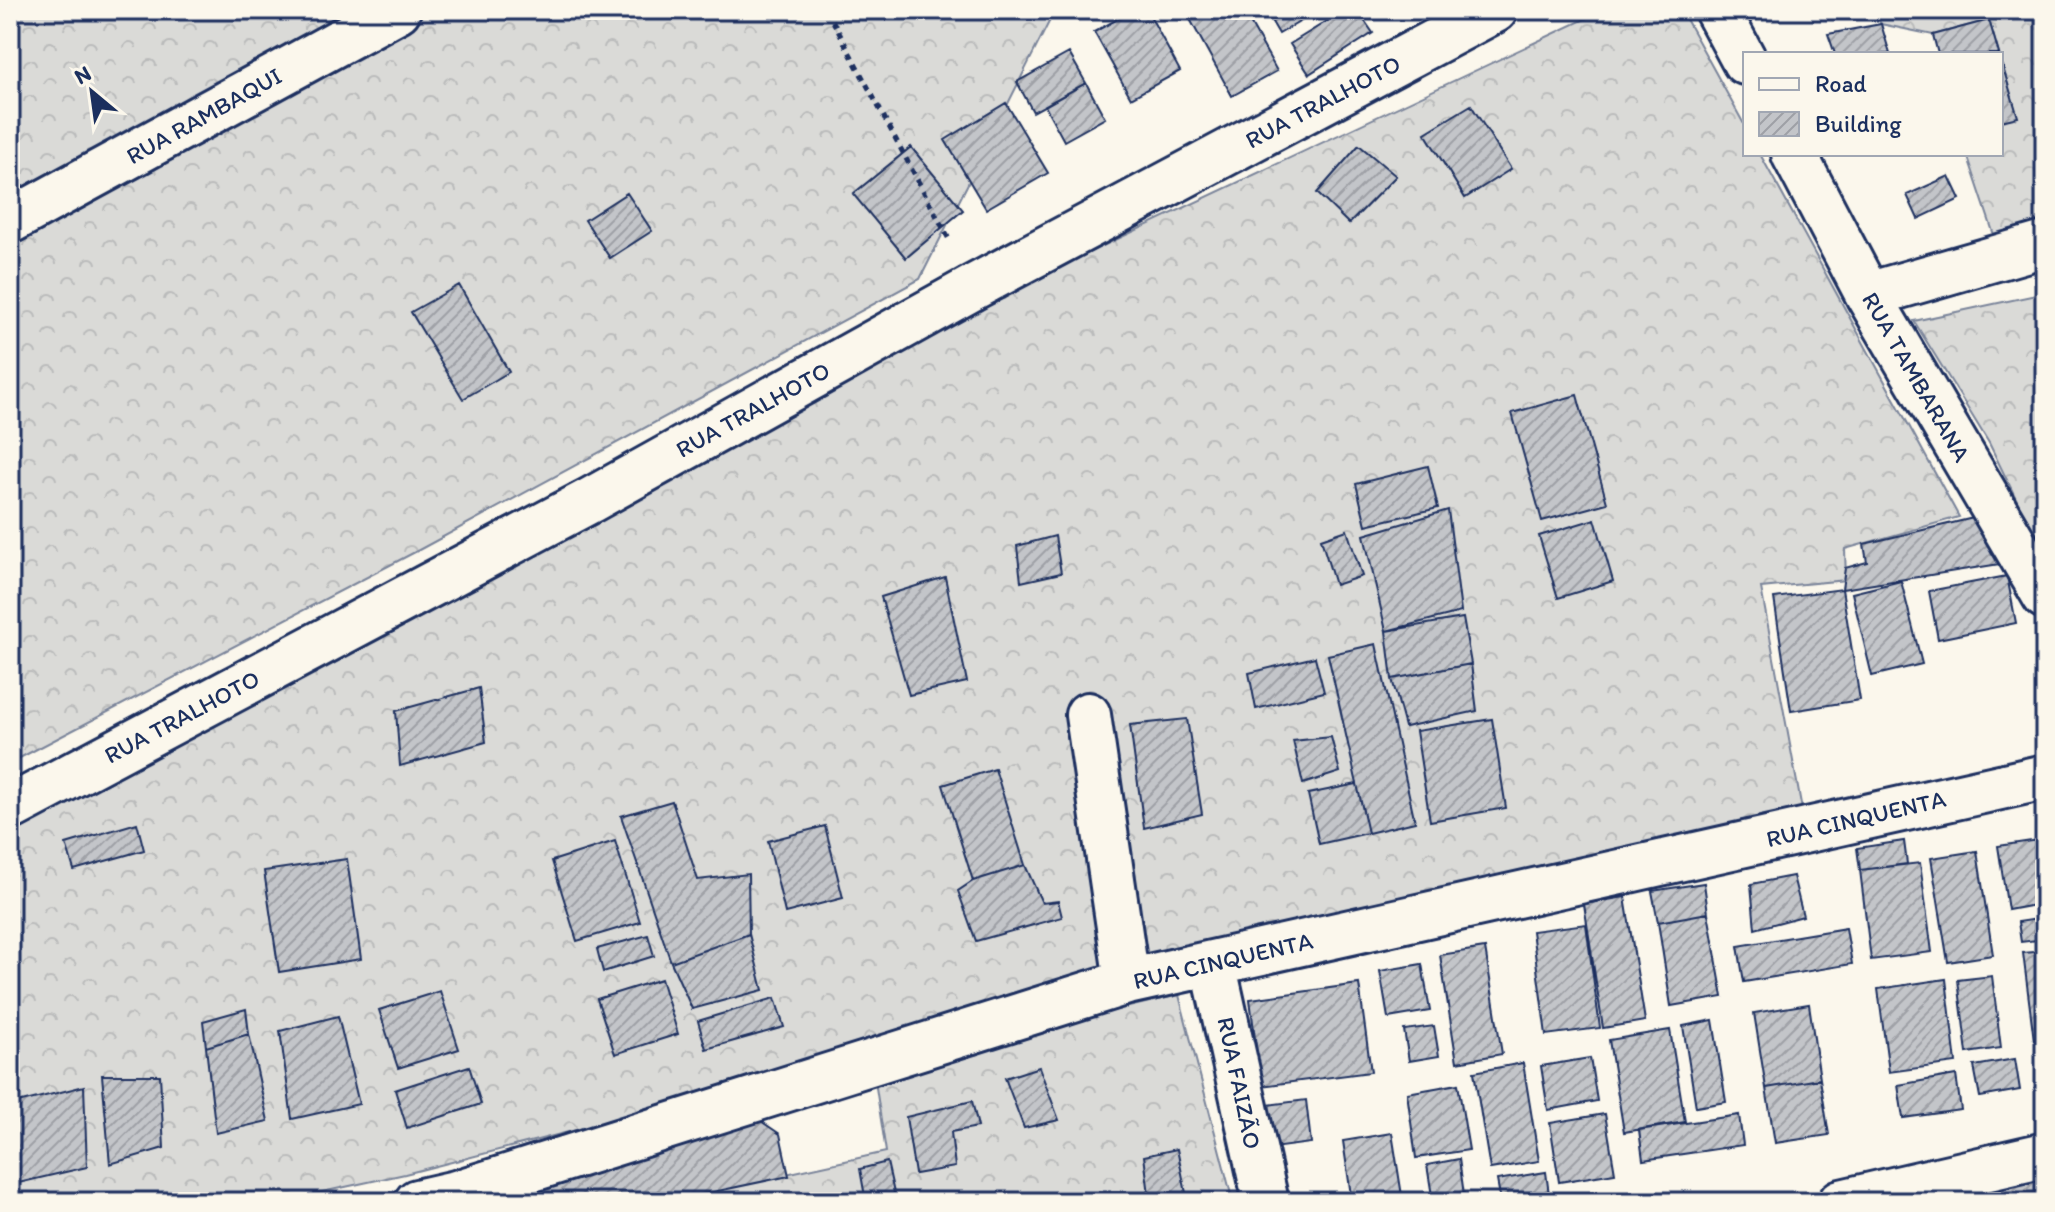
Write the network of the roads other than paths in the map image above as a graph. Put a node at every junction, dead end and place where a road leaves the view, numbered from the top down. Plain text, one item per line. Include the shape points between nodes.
1 (398, 10) edge
2 (1495, 10) edge
3 (1717, 10) edge
4 (1743, 58) edge
5 (1795, 156) edge
6 (10, 221) edge
7 (2045, 244) edge
8 (1868, 295) junction
9 (2045, 596) edge
10 (1088, 715) dead end
11 (2045, 777) edge
12 (10, 808) edge
13 (1213, 963) junction
14 (1127, 982) junction
15 (2045, 1155) edge
16 (417, 1202) edge
17 (1266, 1202) edge
18 (1841, 1202) edge

1 - 6 street, RUA RAMBAQUI
2 - 12 street, RUA TRALHOTO
3 - 4 street
5 - 8 street, RUA TAMBARANA
7 - 8 street
8 - 9 street, RUA TAMBARANA
10 - 14 street
11 - 13 street, RUA CINQUENTA
13 - 14 street, RUA CINQUENTA
13 - 17 street, RUA FAIZÃO
14 - 16 street, RUA CINQUENTA
15 - 18 street

